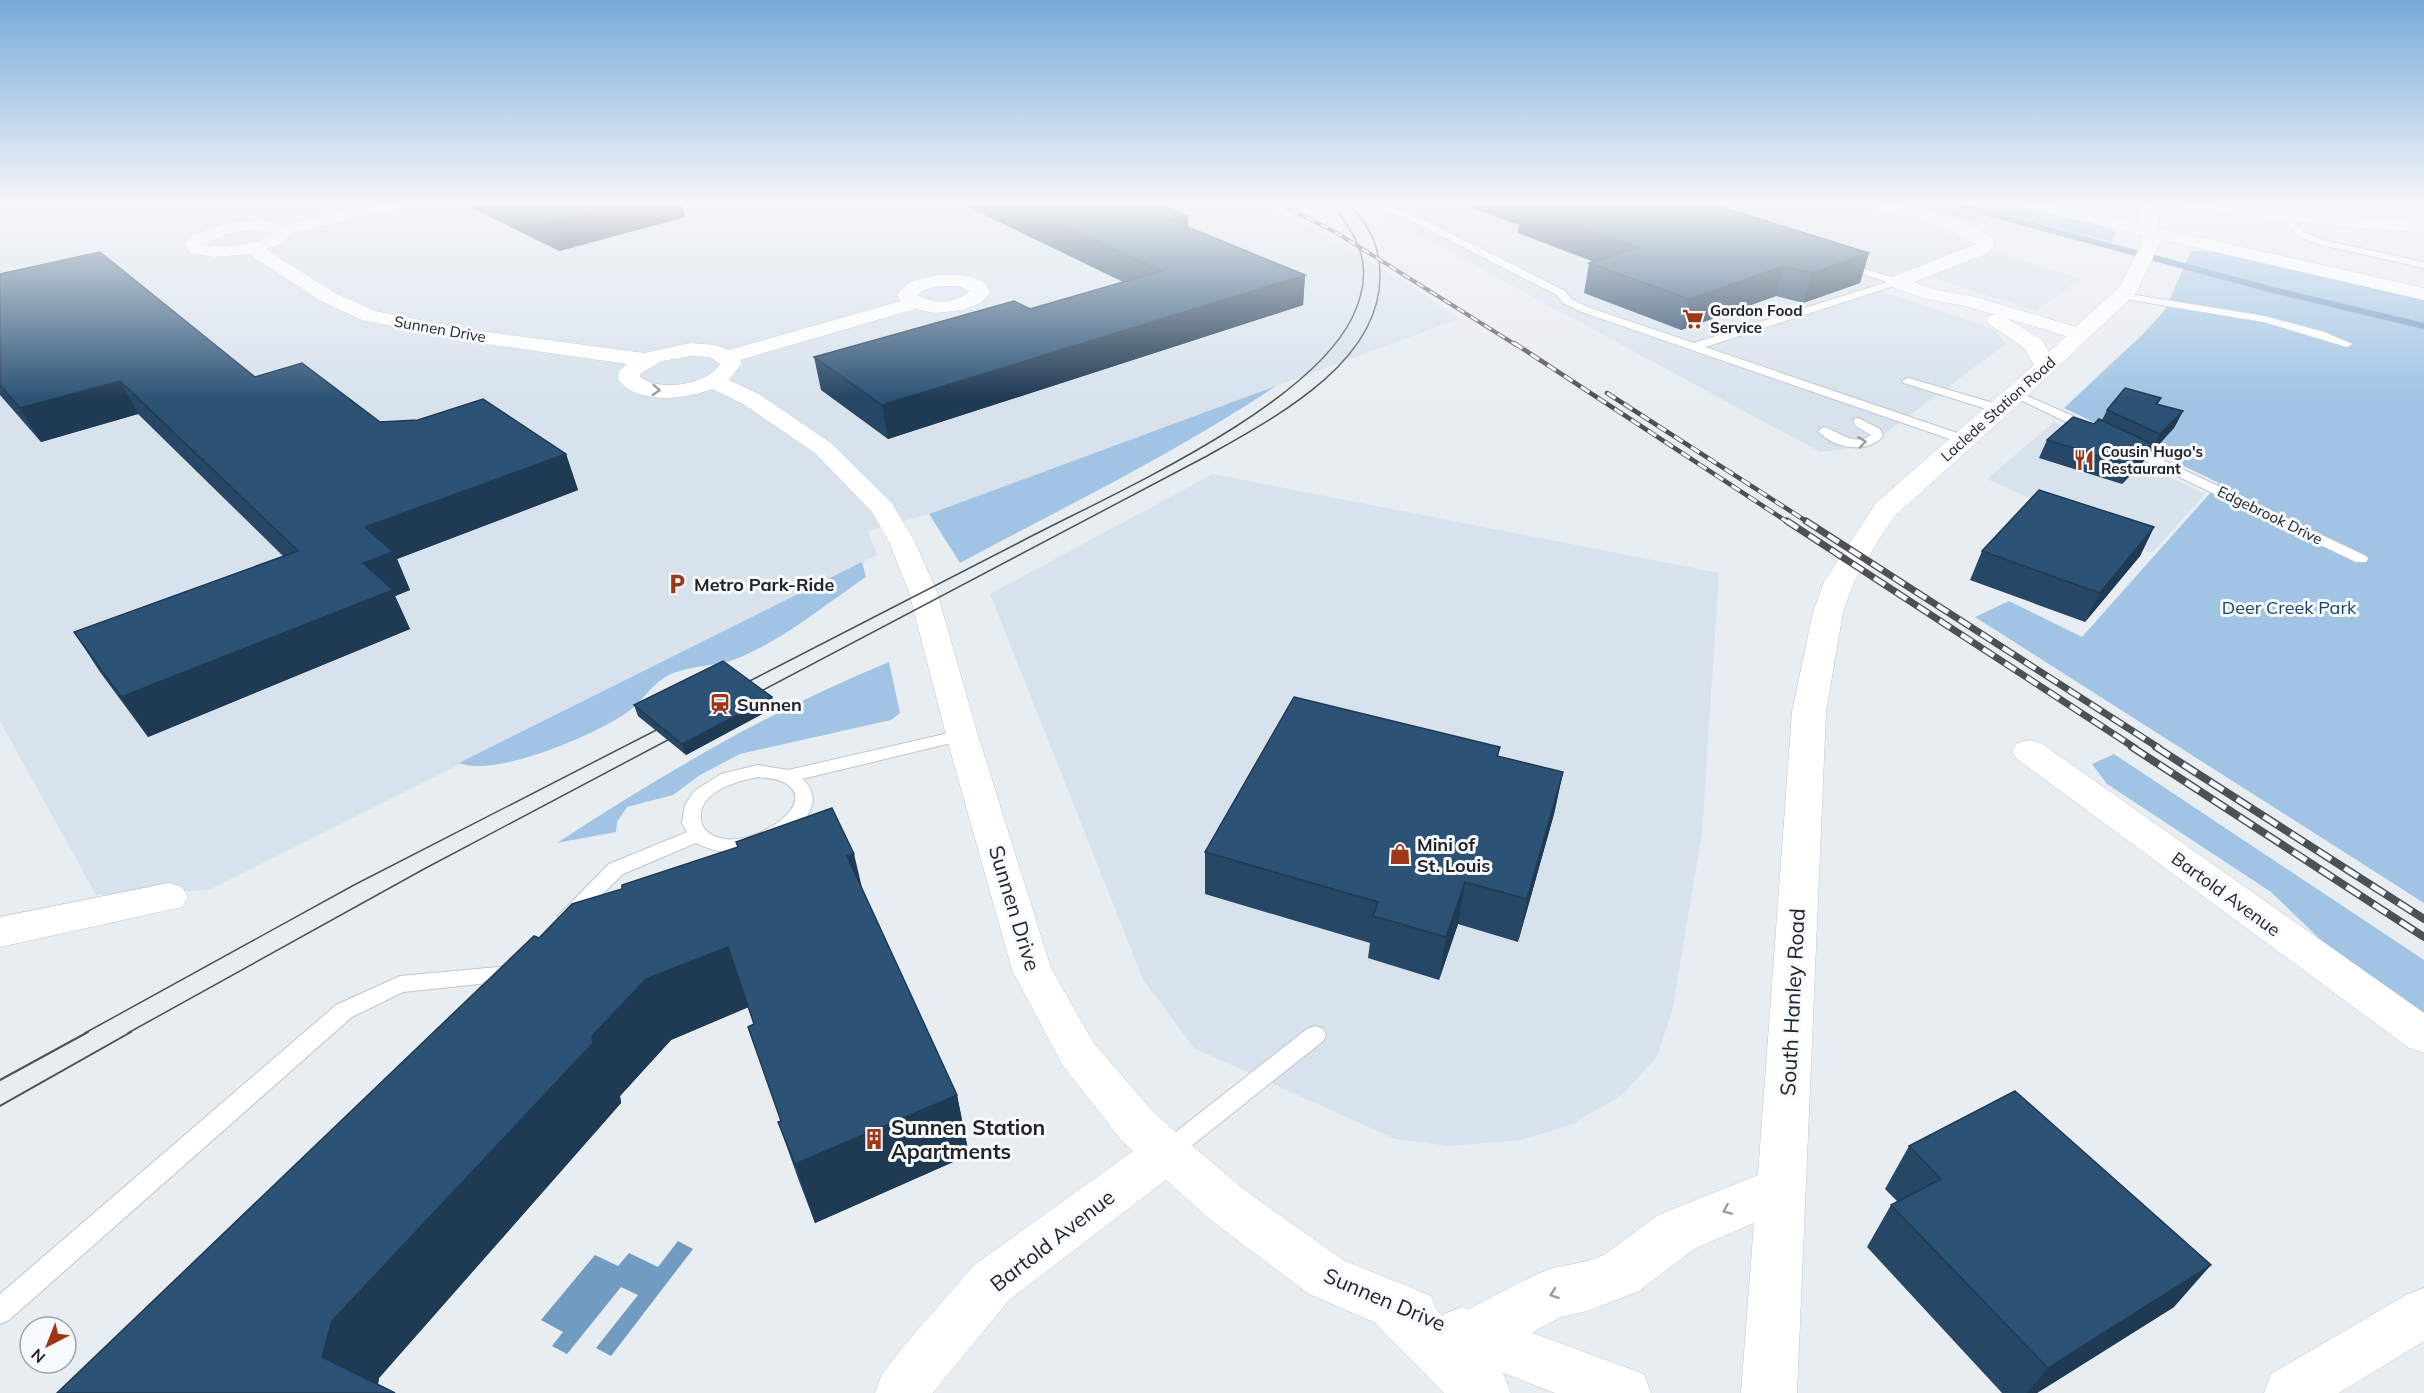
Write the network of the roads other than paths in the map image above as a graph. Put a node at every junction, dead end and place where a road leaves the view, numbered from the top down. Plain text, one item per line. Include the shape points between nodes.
1 (283, 268) edge
2 (1512, 268) edge
3 (1851, 268) edge
4 (1933, 268) edge
5 (2137, 268) edge
6 (2300, 268) edge
7 (1897, 282) junction
8 (2126, 292) junction
9 (2424, 294) edge
10 (1932, 295) junction
11 (914, 303) dead end
12 (1996, 320) junction
13 (2075, 338) junction
14 (2347, 345) dead end
15 (1696, 346) junction
16 (1681, 352) dead end
17 (646, 360) junction
18 (2046, 366) junction
19 (720, 369) junction
20 (1908, 381) dead end
21 (2008, 401) junction
22 (1858, 422) dead end
23 (1824, 431) dead end
24 (1965, 440) junction
25 (2361, 559) dead end
26 (1828, 612) joint
27 (962, 735) junction
28 (2029, 751) dead end
29 (789, 776) junction
30 (697, 835) junction
31 (169, 897) dead end
32 (558, 926) edge
33 (0, 932) edge
34 (483, 998) edge
35 (1315, 1035) dead end
36 (2424, 1036) edge
37 (1166, 1152) junction
38 (1781, 1188) junction
39 (1396, 1308) junction
40 (0, 1311) edge
41 (2424, 1313) edge
42 (1472, 1336) junction
43 (902, 1393) edge
44 (1483, 1393) edge
45 (1626, 1393) edge
46 (1769, 1393) edge
47 (2290, 1393) edge

1 - 17 street, Sunnen Drive via 328,297 369,316 465,335
2 - 15 lane via 1561,293 1577,306
3 - 7 lane
4 - 7 street
5 - 8 main road, Laclede Station Road
6 - 9 main road
7 - 10 street
7 - 15 lane
8 - 13 main road, Laclede Station Road
8 - 14 lane via 2251,316
10 - 12 street via 1951,306
10 - 13 street via 1969,301
11 - 19 street, Sunnen Drive
12 - 13 street
12 - 18 main road via 2034,345
13 - 18 main road, Laclede Station Road
15 - 16 lane
15 - 24 lane
17 - 19 street, Sunnen Drive via 667,353 712,351
17 -> 19 street, Sunnen Drive via 628,375 637,387 667,391 691,388
18 - 21 main road, Laclede Station Road
19 - 27 street, Sunnen Drive via 751,399 823,448 883,508 923,592
20 - 21 lane, Edgebrook Drive
21 - 24 main road, Laclede Station Road
21 - 25 lane, Edgebrook Drive via 2105,436
23 -> 22 lane via 1857,444 1866,444 1877,436
24 - 26 main road, Laclede Station Road via 1886,509 1839,582
26 - 38 main road, South Hanley Road via 1809,712
27 - 29 lane
27 - 37 street, Sunnen Drive via 1032,970 1078,1054 1138,1127
28 - 36 street, Bartold Avenue
29 - 30 lane via 775,772 740,774 709,789 697,799 691,812 691,824
29 - 30 lane via 800,784 803,807 796,820 782,831 765,840 726,846
30 - 32 lane via 616,869
31 - 33 street
34 - 40 lane via 517,966 400,984 344,1011
35 - 37 lane
37 - 39 street, Sunnen Drive via 1226,1203 1326,1277
37 - 43 street, Bartold Avenue via 991,1283
38 -> 42 main road via 1676,1232 1621,1273 1588,1286 1553,1293
38 - 46 main road, South Hanley Road
39 - 42 street, Sunnen Drive
39 - 44 main road
41 - 47 street
42 - 45 street, Sunnen Drive

